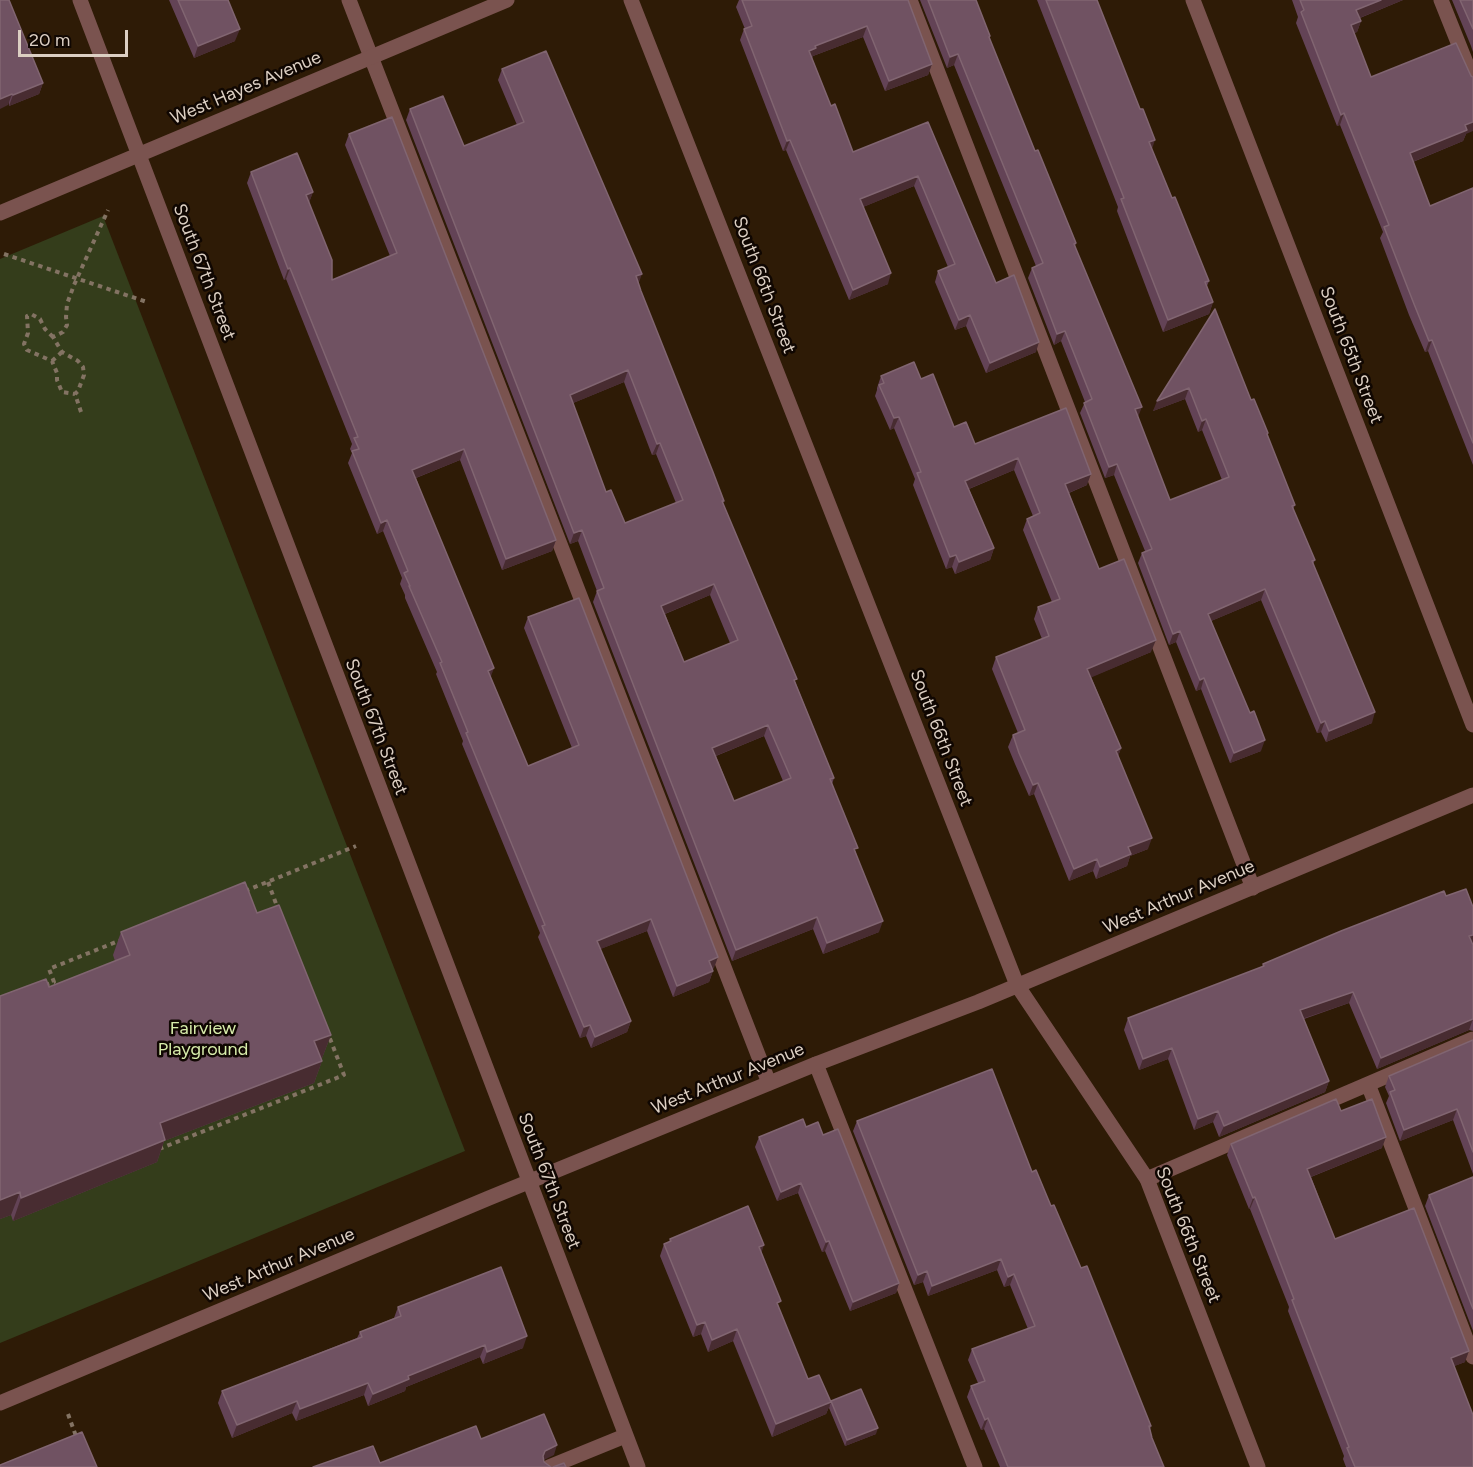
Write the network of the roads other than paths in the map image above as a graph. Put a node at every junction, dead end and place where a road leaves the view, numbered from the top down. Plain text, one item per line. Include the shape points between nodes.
1 (80, 0) edge
2 (349, 0) edge
3 (507, 0) edge
4 (631, 0) edge
5 (910, 0) edge
6 (1193, 0) edge
7 (1441, 0) edge
8 (370, 57) junction
9 (1473, 80) edge
10 (138, 154) junction
11 (0, 213) edge
12 (1473, 725) edge
13 (1473, 795) edge
14 (1252, 888) junction
15 (1017, 985) junction
16 (1473, 1039) edge
17 (816, 1064) junction
18 (769, 1083) junction
19 (1368, 1084) junction
20 (1147, 1179) junction
21 (528, 1182) junction
22 (1473, 1357) edge
23 (0, 1403) edge
24 (625, 1436) junction
25 (549, 1467) edge
26 (638, 1467) edge
27 (975, 1467) edge
28 (1258, 1467) edge

1 - 10 street, South 67th Street
2 - 8 street
3 - 8 street, West Hayes Avenue
4 - 15 street, South 66th Street
5 - 14 street
6 - 12 street, South 65th Street
7 - 9 street
8 - 10 street, West Hayes Avenue
8 - 18 street
10 - 11 street, West Hayes Avenue
10 - 21 street, South 67th Street
13 - 14 street, West Arthur Avenue
14 - 15 street, West Arthur Avenue
15 - 17 street, West Arthur Avenue
15 - 20 street, South 66th Street
16 - 19 street
17 - 18 street, West Arthur Avenue
17 - 27 street
18 - 21 street, West Arthur Avenue
19 - 20 street
19 - 22 street
20 - 28 street, South 66th Street
21 - 23 street, West Arthur Avenue
21 - 24 street, South 67th Street
24 - 25 street
24 - 26 street, South 67th Street

